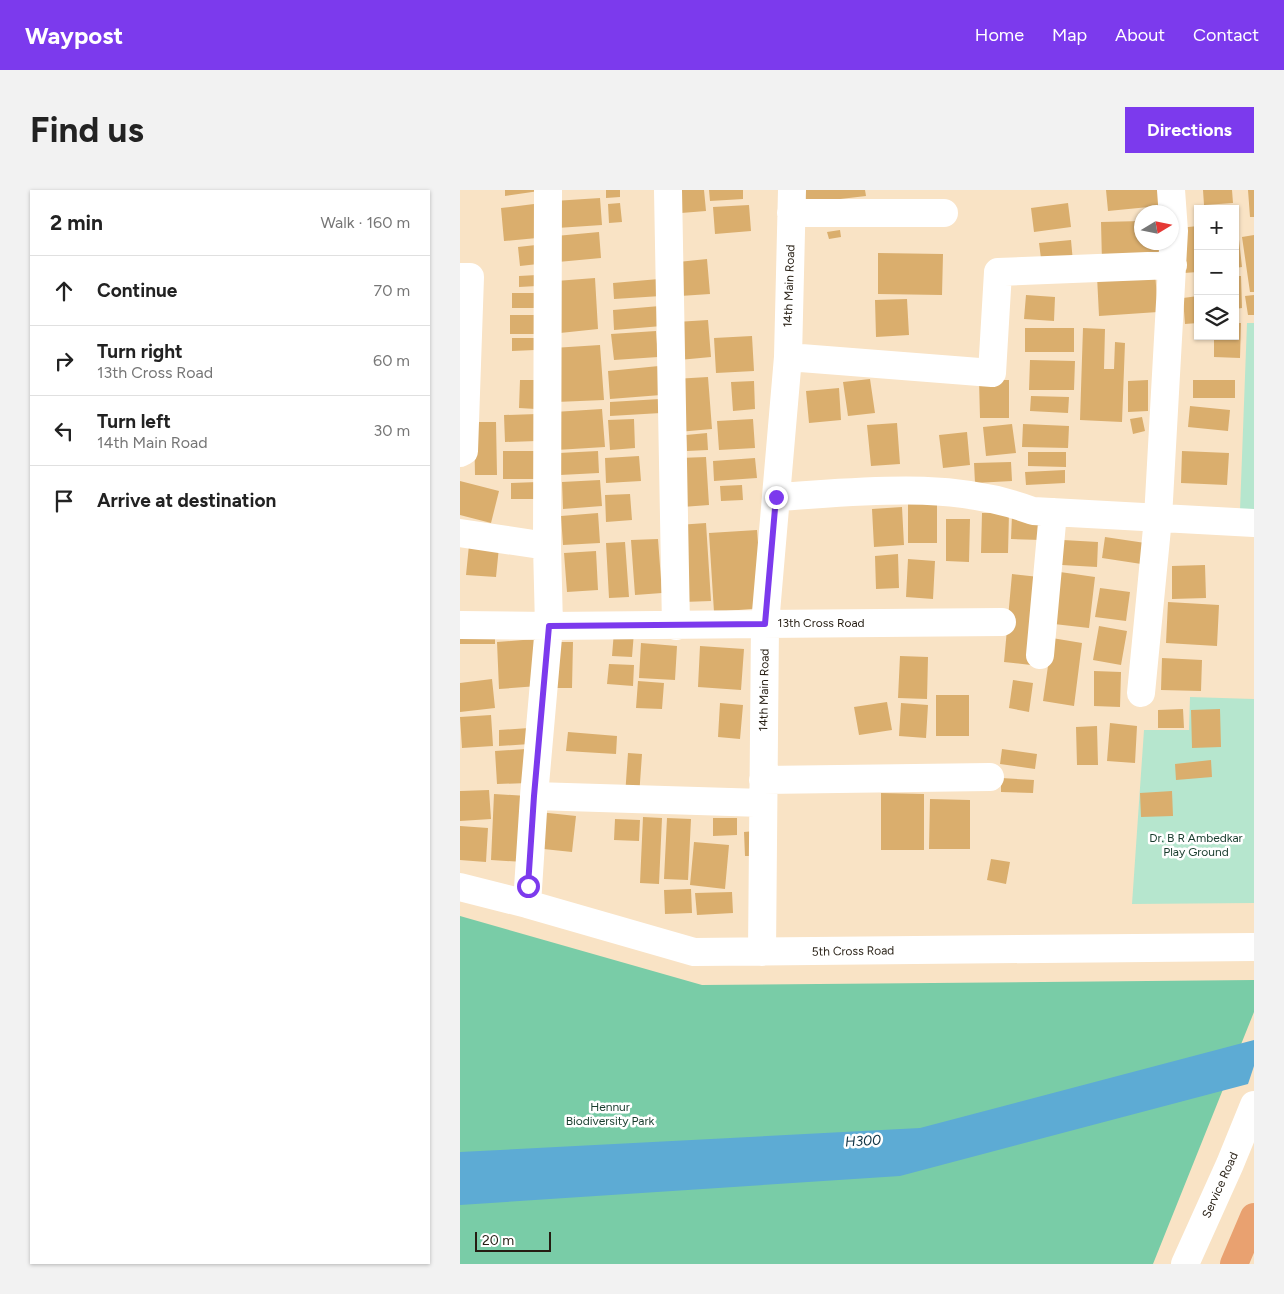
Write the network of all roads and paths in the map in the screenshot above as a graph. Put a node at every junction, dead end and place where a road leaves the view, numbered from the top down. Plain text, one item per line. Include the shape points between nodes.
1 (548, 190) edge
2 (668, 190) edge
3 (1171, 190) edge
4 (792, 202) edge
5 (944, 214) dead end
6 (1173, 265) junction
7 (460, 277) edge
8 (788, 357) junction
9 (460, 453) edge
10 (776, 497) junction
11 (1053, 512) junction
12 (1158, 518) junction
13 (1254, 523) edge
14 (460, 533) edge
15 (548, 546) junction
16 (1002, 622) dead end
17 (765, 624) junction
18 (460, 625) edge
19 (549, 626) junction
20 (676, 626) junction
21 (1040, 655) dead end
22 (1141, 693) dead end
23 (990, 777) dead end
24 (763, 792) junction
25 (534, 796) junction
26 (460, 887) edge
27 (527, 904) junction
28 (1254, 947) edge
29 (762, 952) junction
30 (1254, 1105) edge
31 (1254, 1217) edge
32 (1185, 1264) edge
33 (1234, 1264) edge

1 - 15 street
2 - 20 street
3 - 6 street
4 - 5 street
4 - 8 street, 14th Main Road
6 - 8 street via 998,272 992,373
6 - 12 street
7 - 9 street via 470,277 464,451
8 - 10 street, 14th Main Road
10 - 11 street via 883,490 940,491 1033,511
10 - 17 street, 14th Main Road
11 - 12 street
11 - 21 street
12 - 13 street
12 - 22 street
14 - 15 street
15 - 19 street
16 - 17 street, 13th Cross Road
17 - 20 street, 13th Cross Road
17 - 24 street, 14th Main Road
18 - 19 street, 13th Cross Road
19 - 20 street, 13th Cross Road
19 - 25 street
23 - 24 street
24 - 25 street
24 - 29 street, 14th Main Road
25 - 27 street
26 - 27 street, 5th Cross Road
27 - 29 street, 5th Cross Road via 694,952
28 - 29 street, 5th Cross Road
30 - 32 street, Service Road
31 - 33 highway

